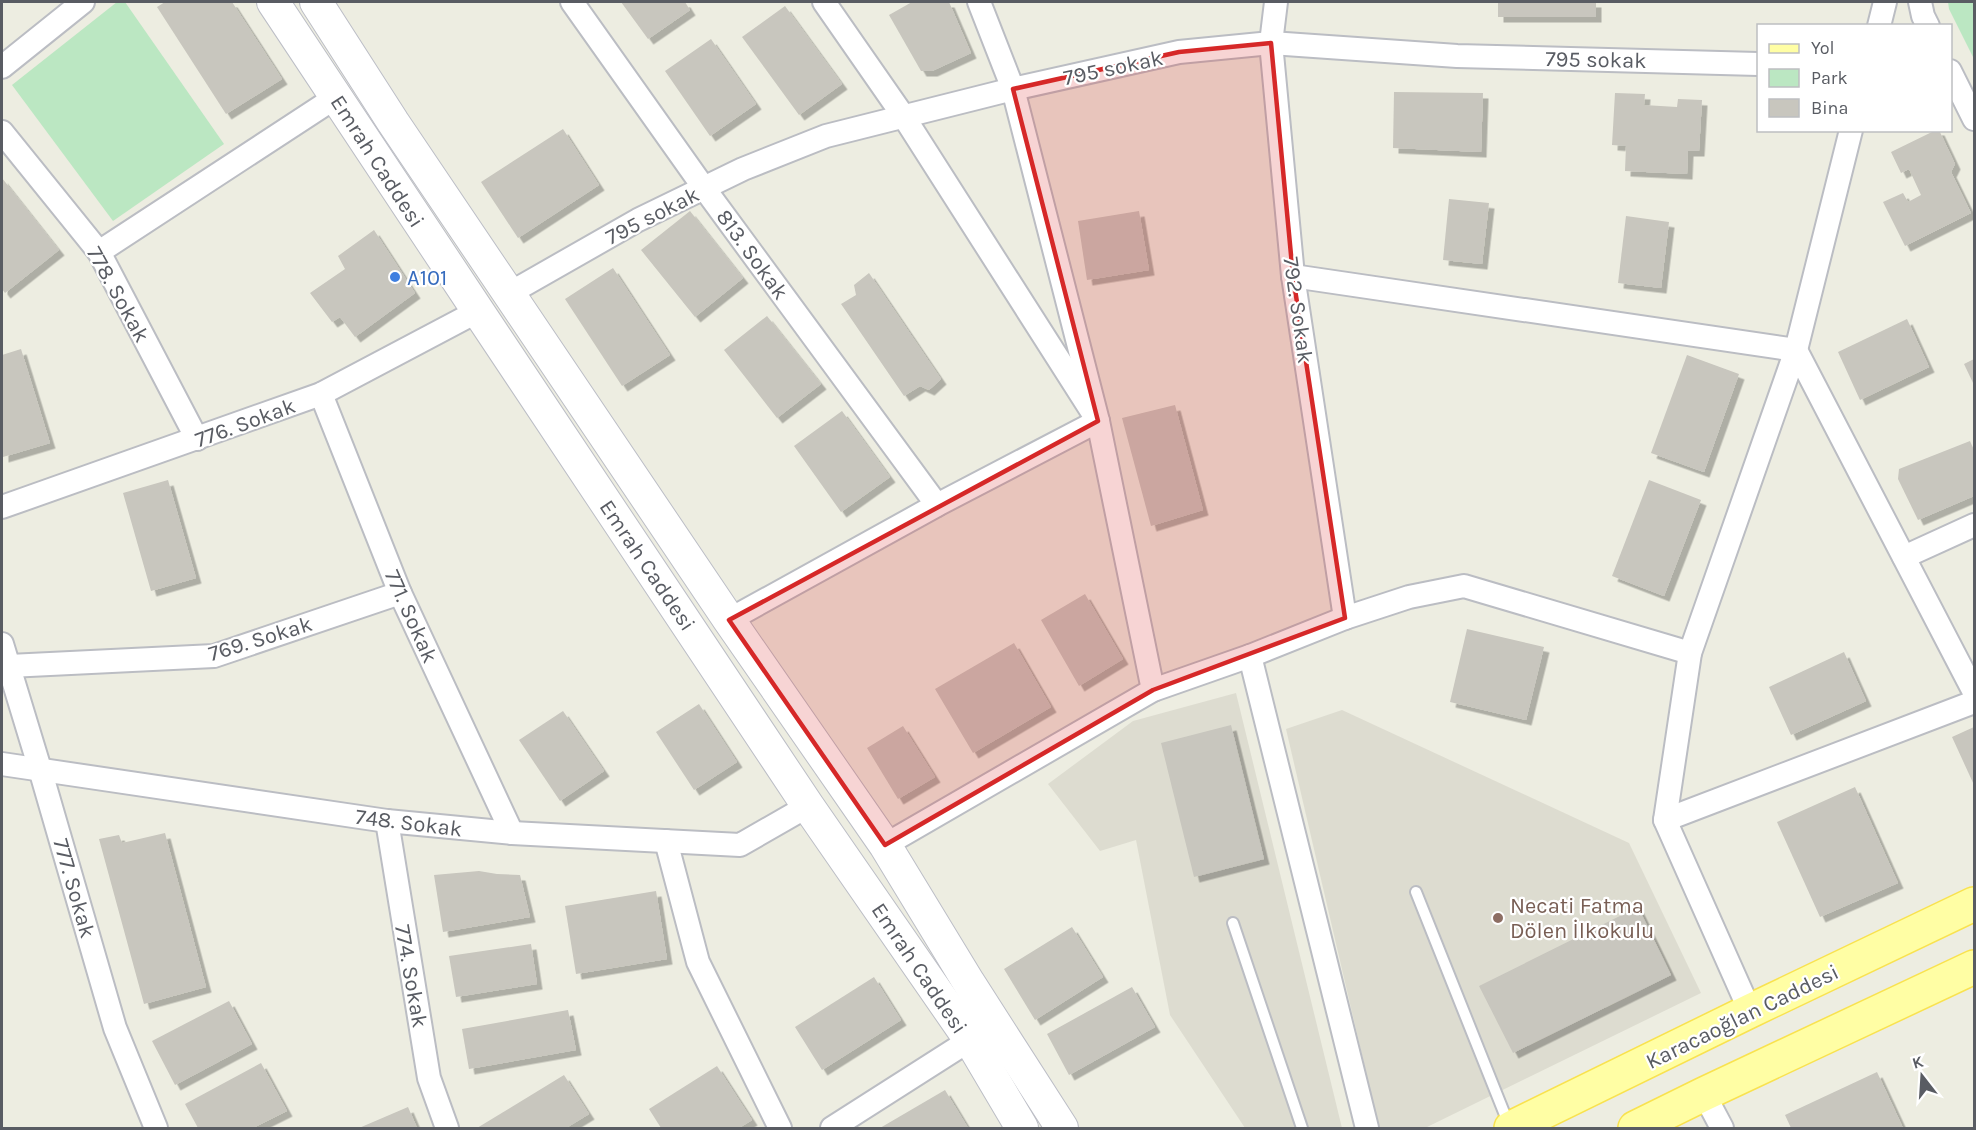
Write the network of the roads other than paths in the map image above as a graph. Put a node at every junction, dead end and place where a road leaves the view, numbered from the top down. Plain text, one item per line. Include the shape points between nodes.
1 (83, 2) edge
2 (273, 2) edge
3 (316, 2) edge
4 (572, 2) edge
5 (824, 2) edge
6 (979, 2) edge
7 (1276, 2) edge
8 (1885, 2) edge
9 (1920, 2) edge
10 (1880, 24) edge
11 (1927, 24) edge
12 (1272, 43) junction
13 (1757, 64) edge
14 (2, 67) edge
15 (1952, 75) edge
16 (1012, 89) junction
17 (336, 97) junction
18 (904, 117) junction
19 (1974, 118) edge
20 (2, 132) edge
21 (1850, 132) edge
22 (704, 188) junction
23 (99, 252) junction
24 (1293, 276) junction
25 (510, 293) junction
26 (478, 311) junction
27 (1796, 350) junction
28 (321, 394) junction
29 (1098, 421) junction
30 (197, 439) junction
31 (937, 505) junction
32 (2, 507) edge
33 (1974, 525) edge
34 (1904, 557) junction
35 (400, 593) junction
36 (1345, 618) junction
37 (729, 620) junction
38 (2, 644) edge
39 (1690, 653) junction
40 (1250, 656) junction
41 (9, 666) junction
42 (1153, 690) junction
43 (1974, 692) edge
44 (1974, 702) edge
45 (2, 764) edge
46 (40, 769) junction
47 (808, 806) junction
48 (1665, 820) junction
49 (387, 821) junction
50 (512, 833) junction
51 (666, 841) junction
52 (885, 845) junction
53 (1416, 892) dead end
54 (1974, 904) edge
55 (1233, 923) dead end
56 (1974, 967) edge
57 (1750, 1011) junction
58 (970, 1040) junction
59 (1704, 1094) junction
60 (156, 1128) edge
61 (447, 1128) edge
62 (780, 1128) edge
63 (832, 1128) edge
64 (1022, 1128) edge
65 (1062, 1128) edge
66 (1302, 1128) edge
67 (1366, 1128) edge
68 (1511, 1128) edge
69 (1635, 1128) edge
70 (1722, 1128) edge

1 - 14 street
2 - 17 street, Emrah Caddesi
3 - 25 street, Emrah Caddesi
4 - 22 street, 813. Sokak
5 - 18 street
6 - 16 street
7 - 12 street, 792. Sokak
8 - 10 street
9 - 11 street
12 - 13 street, 795 sokak via 1457,56
12 - 16 street, 795 sokak via 1179,52
12 - 24 street, 792. Sokak
15 - 19 street
16 - 18 street, 795 sokak
16 - 29 street
17 - 23 street
17 - 26 street, Emrah Caddesi
18 - 22 street, 795 sokak via 825,136
18 - 29 street
20 - 23 street, 778. Sokak
21 - 27 street
22 - 25 street, 795 sokak via 638,220
22 - 31 street, 813. Sokak
23 - 30 street, 778. Sokak
24 - 27 street
24 - 36 street, 792. Sokak
25 - 37 street, Emrah Caddesi
26 - 28 street, 776. Sokak
26 - 47 street, Emrah Caddesi
27 - 34 street
27 - 39 street
28 - 30 street, 776. Sokak
28 - 35 street, 771. Sokak
29 - 31 street
29 - 42 street
30 - 32 street, 776. Sokak
31 - 37 street
33 - 34 street
34 - 43 street
35 - 41 street, 769. Sokak via 214,656
35 - 50 street, 771. Sokak
36 - 39 street via 1408,597 1464,586
36 - 40 street
37 - 52 street, Emrah Caddesi
38 - 41 street, 777. Sokak
39 - 48 street
40 - 42 street
40 - 67 street
41 - 46 street, 777. Sokak
42 - 52 street
44 - 48 street
45 - 46 street, 748. Sokak
46 - 49 street, 748. Sokak
46 - 60 street, 777. Sokak via 115,1028
47 - 51 street, 748. Sokak via 740,845
47 - 58 street, Emrah Caddesi
48 - 57 street
49 - 50 street, 748. Sokak
49 - 61 street, 774. Sokak via 429,1078
50 - 51 street, 748. Sokak
51 - 62 street via 698,962
52 - 65 street, Emrah Caddesi
53 - 68 lane
54 - 57 main road, Karacaoğlan Caddesi
55 - 66 lane
56 - 59 main road
57 - 68 main road, Karacaoğlan Caddesi
58 - 63 street
58 - 64 street, Emrah Caddesi
59 - 69 main road
59 - 70 street

